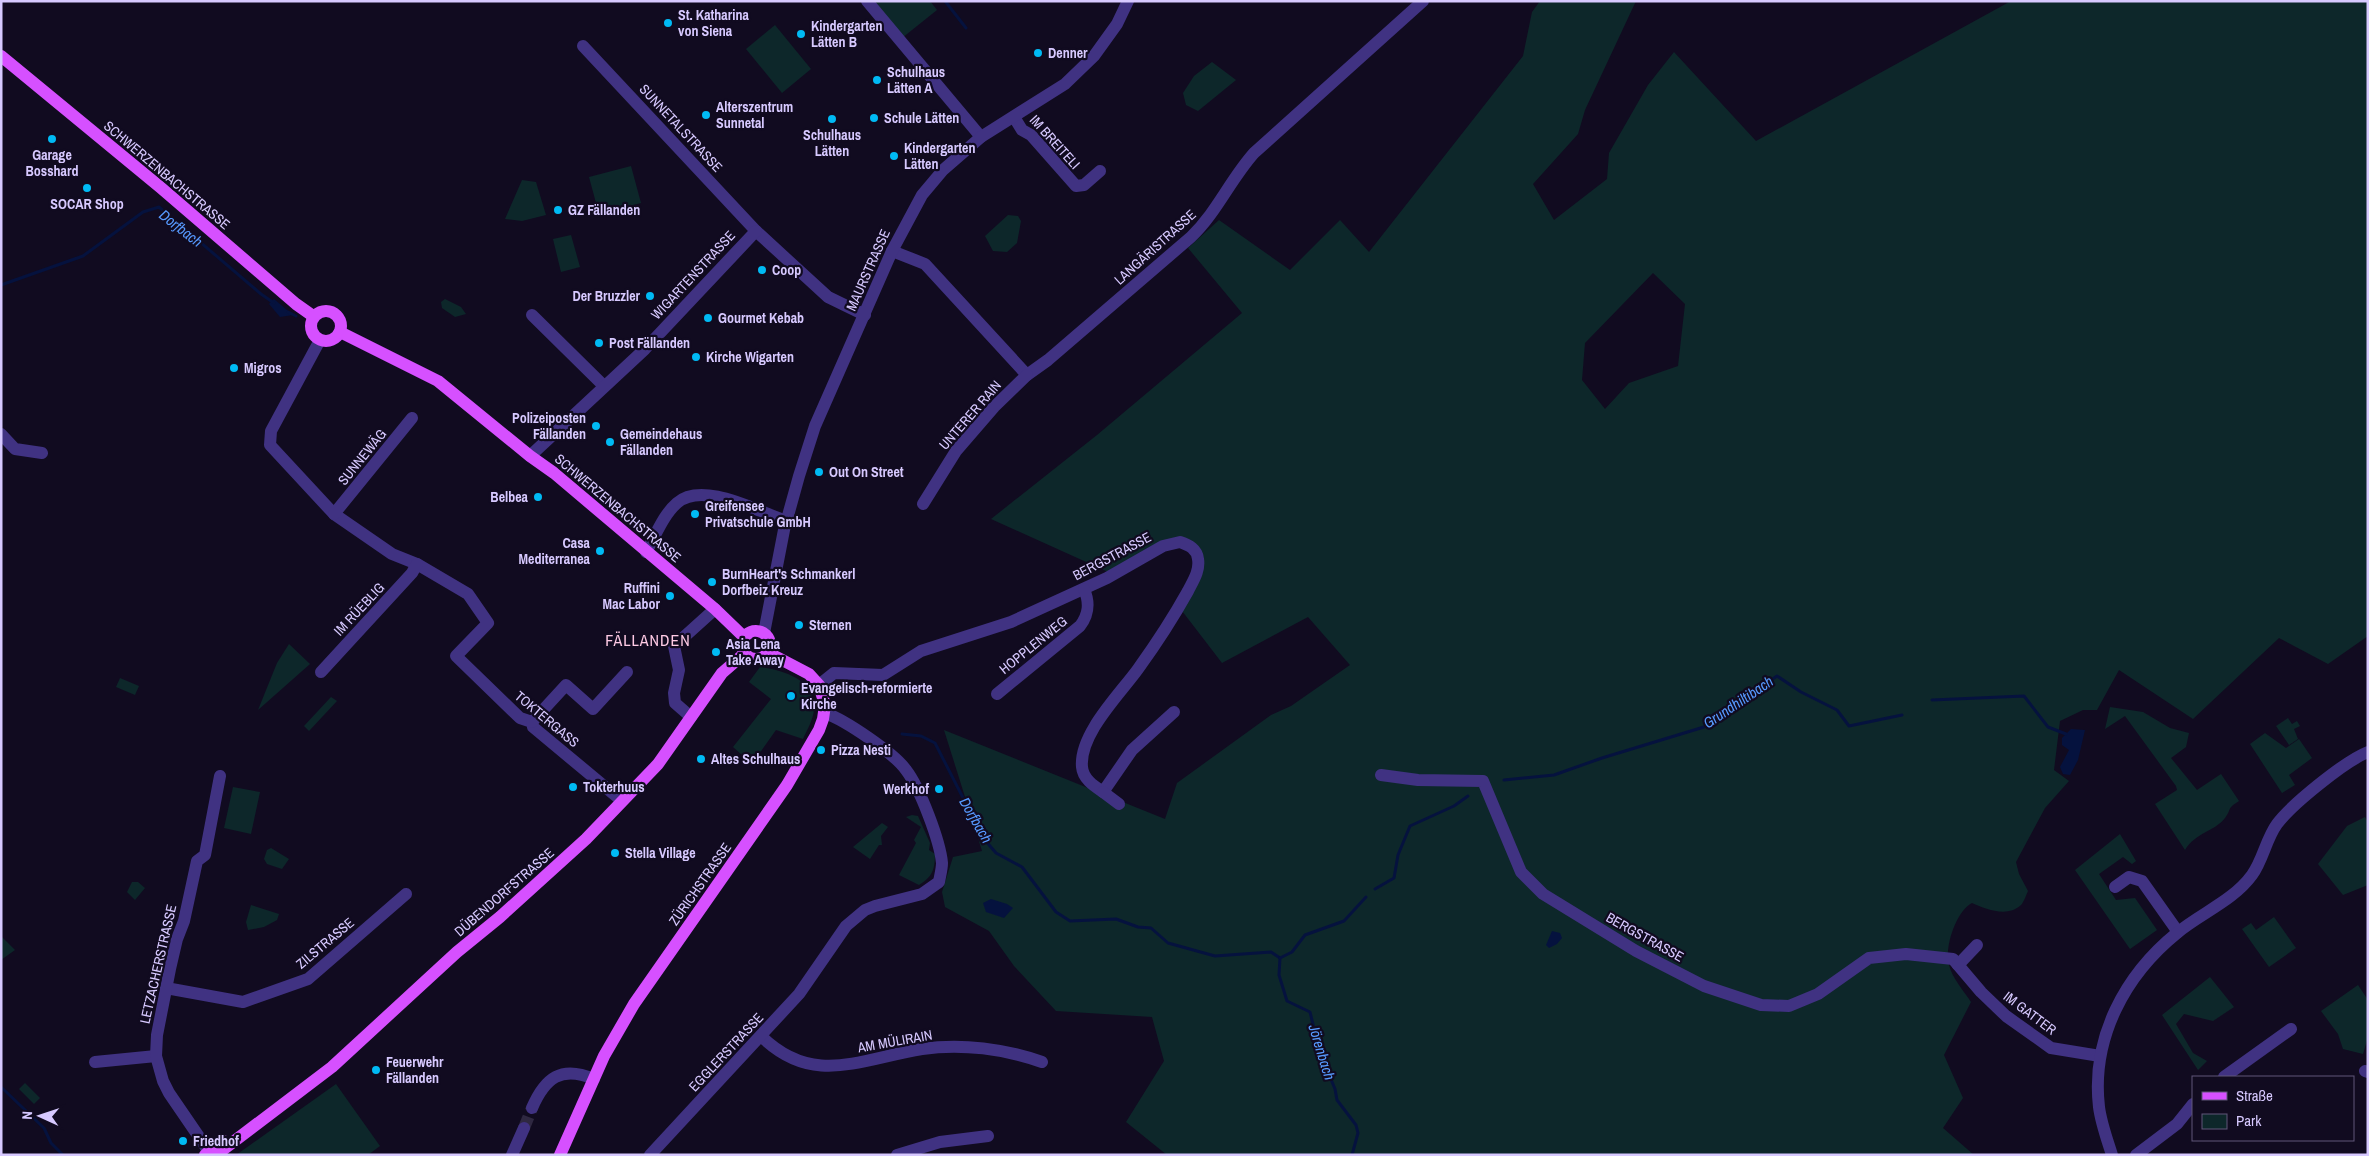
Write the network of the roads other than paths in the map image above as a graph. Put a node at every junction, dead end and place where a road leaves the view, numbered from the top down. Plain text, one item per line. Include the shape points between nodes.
1 (867, 1) edge
2 (1128, 1) edge
3 (1423, 1) edge
4 (583, 46) dead end
5 (1, 56) edge
6 (1014, 117) junction
7 (980, 137) junction
8 (1100, 171) dead end
9 (756, 231) junction
10 (892, 251) junction
11 (532, 315) dead end
12 (865, 315) junction
13 (313, 316) junction
14 (340, 332) junction
15 (320, 340) junction
16 (1027, 375) junction
17 (604, 386) junction
18 (412, 418) dead end
19 (1, 434) edge
20 (42, 453) dead end
21 (530, 456) junction
22 (923, 504) dead end
23 (334, 514) junction
24 (787, 521) junction
25 (646, 552) junction
26 (417, 564) junction
27 (1084, 589) junction
28 (715, 609) junction
29 (764, 634) junction
30 (744, 637) junction
31 (767, 652) junction
32 (745, 653) junction
33 (321, 672) dead end
34 (627, 672) dead end
35 (819, 685) junction
36 (997, 694) dead end
37 (1174, 712) dead end
38 (825, 713) junction
39 (691, 717) junction
40 (532, 722) junction
41 (2368, 752) edge
42 (1381, 775) dead end
43 (220, 776) dead end
44 (1103, 792) junction
45 (622, 801) junction
46 (1119, 804) dead end
47 (2115, 887) dead end
48 (406, 894) dead end
49 (2178, 932) junction
50 (1977, 945) dead end
51 (1955, 962) junction
52 (166, 988) junction
53 (2291, 1029) dead end
54 (761, 1036) junction
55 (156, 1056) junction
56 (2100, 1056) junction
57 (96, 1062) dead end
58 (1042, 1062) dead end
59 (2225, 1076) edge
60 (594, 1079) junction
61 (2192, 1105) edge
62 (532, 1108) tunnel mouth
63 (524, 1128) tunnel mouth
64 (988, 1136) dead end
65 (210, 1153) edge
66 (512, 1155) edge
67 (560, 1155) edge
68 (650, 1155) edge
69 (897, 1155) edge
70 (2112, 1155) edge
71 (2136, 1155) edge

1 - 7 street
2 - 6 street, MAURSTRASSE via 1111,34 1094,56 1065,84
3 - 16 street, LANGÄRISTRASSE via 1254,153 1240,169 1211,216 1191,237
4 - 9 street, SUNNETALSTRASSE
5 - 13 main road, SCHWERZENBACHSTRASSE
6 - 7 street, MAURSTRASSE
6 - 8 street, IM BREITELI via 1022,130 1076,186 1084,185
7 - 10 street, MAURSTRASSE via 943,170 922,195
9 - 12 street, WIGARTENSTRASSE via 828,297
9 - 17 street, WIGARTENSTRASSE via 645,349
10 - 12 street, MAURSTRASSE
10 - 16 street via 925,264
11 - 17 street
12 - 24 street, MAURSTRASSE via 815,426
13 - 14 main road via 323,310 334,313 340,320
13 - 15 main road via 310,327
14 - 15 main road via 333,339
14 - 21 main road, SCHWERZENBACHSTRASSE via 432,376
15 - 23 street via 271,431 270,445
16 - 22 street, UNTERER RAIN via 956,451
17 - 21 street, WIGARTENSTRASSE
18 - 23 street, SUNNEWÄG
19 - 20 street via 14,449
21 - 25 main road, SCHWERZENBACHSTRASSE via 554,472
23 - 26 street via 392,554
24 - 25 street via 727,498 692,496 671,510
24 - 29 street, MAURSTRASSE
25 - 28 main road, SCHWERZENBACHSTRASSE
26 - 33 street, IM RÜEBLIG
26 - 40 street, TOKTERGASS via 468,594 488,623 456,656 520,718
27 - 35 street, BERGSTRASSE via 1011,622 921,651 883,675 834,673
27 - 36 street, HOPPLENWEG via 1089,604 1080,626
27 - 44 street, BERGSTRASSE via 1172,542 1188,544 1198,557 1197,573 1179,607 1094,727 1083,751 1082,768 1087,781
28 - 30 main road, SCHWERZENBACHSTRASSE
28 - 39 street via 674,646 679,670 675,703
29 - 30 main road via 751,632
29 - 31 main road via 769,642
30 - 32 main road
31 - 32 main road via 758,658
31 - 35 main road via 809,674
32 - 39 main road, DÜBENDORFSTRASSE via 722,673
34 - 40 street via 593,709 566,685
35 - 38 main road
37 - 44 street via 1132,750
38 - 54 street, EGGLERSTRASSE via 837,717 896,758 906,769 923,803 942,864 939,882 922,894 876,906 856,918 837,937 799,994
38 - 60 main road, ZÜRICHSTRASSE via 804,758 634,1004
39 - 45 main road, DÜBENDORFSTRASSE via 658,764
40 - 45 street, TOKTERGASS via 533,727
41 - 49 street via 2293,806 2275,826 2252,875 2235,893
42 - 51 street, BERGSTRASSE via 1418,780 1482,781 1521,872 1543,894 1636,951 1704,986 1761,1004 1789,1006 1818,994 1869,958 1906,954
43 - 52 street, LETZACHERSTRASSE via 205,855 197,861
44 - 46 street, BERGSTRASSE
45 - 65 main road, DÜBENDORFSTRASSE via 540,882 457,952 332,1067 294,1097 253,1124 241,1127
47 - 49 street via 2129,877 2142,881
48 - 52 street, ZILSTRASSE via 308,979 242,1002
49 - 56 street via 2151,956 2130,983 2109,1022
50 - 51 street
51 - 56 street, IM GATTER via 2006,1016 2051,1048
52 - 55 street, LETZACHERSTRASSE
53 - 59 street
54 - 58 street, AM MÜLIRAIN via 783,1055 804,1064 827,1068 923,1049 954,1048 1006,1051
54 - 68 street, EGGLERSTRASSE
55 - 57 street
55 - 65 street, LETZACHERSTRASSE via 162,1081
56 - 70 street via 2099,1107
60 - 62 street via 575,1072 559,1076 540,1090
60 - 67 main road, ZÜRICHSTRASSE
61 - 71 street via 2177,1124
63 - 66 street
64 - 69 street via 940,1142

